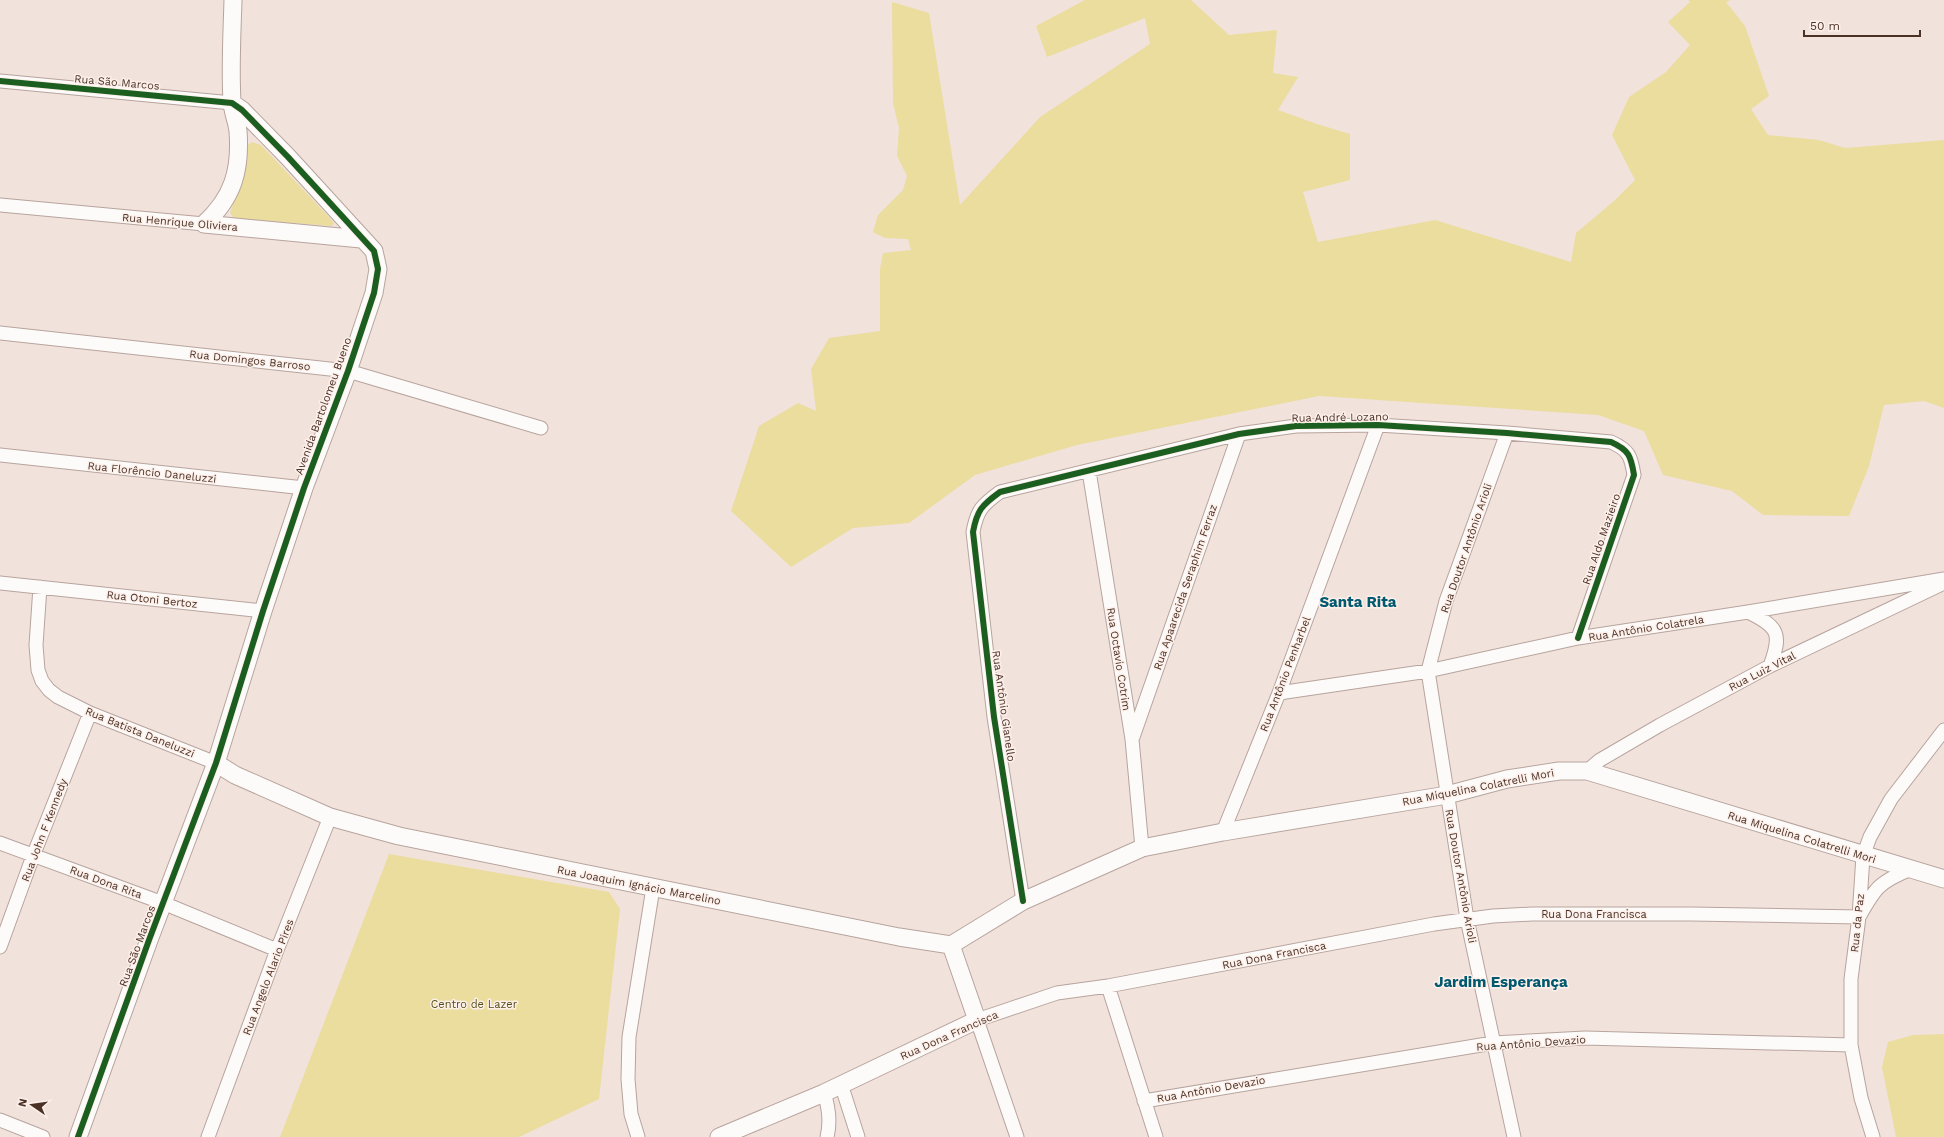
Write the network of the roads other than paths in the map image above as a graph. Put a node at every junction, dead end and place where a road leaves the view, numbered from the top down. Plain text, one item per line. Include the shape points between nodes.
1 (233, 0) edge
2 (0, 81) edge
3 (232, 103) junction
4 (0, 205) edge
5 (204, 224) junction
6 (361, 239) junction
7 (0, 332) edge
8 (348, 371) junction
9 (1378, 425) junction
10 (541, 428) dead end
11 (1507, 433) junction
12 (1239, 434) junction
13 (1623, 447) joint
14 (0, 455) edge
15 (1090, 471) junction
16 (304, 488) junction
17 (977, 514) joint
18 (1944, 579) edge
19 (0, 583) edge
20 (1944, 583) edge
21 (40, 587) junction
22 (263, 611) junction
23 (1748, 612) junction
24 (1578, 638) junction
25 (1770, 666) junction
26 (1428, 671) junction
27 (1278, 693) junction
28 (90, 713) junction
29 (1944, 730) edge
30 (1132, 739) junction
31 (216, 763) junction
32 (1587, 771) junction
33 (1447, 795) junction
34 (330, 817) junction
35 (1222, 832) junction
36 (0, 843) edge
37 (1142, 848) junction
38 (33, 856) junction
39 (1864, 856) junction
40 (1911, 869) junction
41 (1944, 879) edge
42 (652, 888) junction
43 (1023, 900) junction
44 (163, 903) junction
45 (1859, 917) junction
46 (1467, 919) junction
47 (950, 945) junction
48 (0, 947) edge
49 (277, 950) junction
50 (1108, 986) junction
51 (977, 1020) junction
52 (1493, 1043) junction
53 (1851, 1045) junction
54 (841, 1084) junction
55 (824, 1093) junction
56 (1144, 1101) junction
57 (0, 1120) edge
58 (43, 1137) edge
59 (78, 1137) edge
60 (208, 1137) edge
61 (638, 1137) edge
62 (719, 1137) edge
63 (827, 1137) edge
64 (858, 1137) edge
65 (1018, 1137) edge
66 (1156, 1137) edge
67 (1514, 1137) edge
68 (1874, 1137) edge

1 - 3 street
2 - 3 street, Rua São Marcos
3 - 5 street via 238,130 236,174 223,205
3 - 6 street, Avenida Bartolomeu Bueno via 288,157
4 - 5 street, Rua Henrique Oliviera
5 - 6 street, Rua Henrique Oliviera
6 - 8 street, Avenida Bartolomeu Bueno via 374,251 378,269 374,293
7 - 8 street, Rua Domingos Barroso
8 - 10 street, Rua Domingos Barroso
8 - 16 street, Avenida Bartolomeu Bueno
9 - 11 street, Rua André Lozano
9 - 12 street, Rua André Lozano via 1296,426
9 - 27 street, Rua Antônio Penharbel
11 - 13 street, Rua André Lozano via 1611,442
11 - 26 street, Rua Doutor Antônio Arioli via 1446,601
12 - 15 street, Rua André Lozano
12 - 30 street, Rua Apaarecida Seraphim Ferraz
13 - 24 street, Rua Aldo Mazieiro via 1632,460 1634,475
14 - 16 street, Rua Florêncio Daneluzzi
15 - 17 street, Rua André Lozano via 1000,492 986,502
15 - 30 street, Rua Octavio Cotrim
16 - 22 street, Avenida Bartolomeu Bueno
17 - 43 street, Rua Antônio Gianello via 973,532 994,717
18 - 23 street, Rua Antônio Colatrela
19 - 21 street, Rua Otoni Bertoz
20 - 25 street, Rua Luiz Vital
21 - 22 street, Rua Otoni Bertoz
21 - 28 street, Rua Batista Daneluzzi via 36,644 38,670 42,681 58,697
22 - 31 street, Avenida Bartolomeu Bueno
23 - 24 street, Rua Antônio Colatrela
23 - 25 street via 1767,621 1775,632 1777,647
24 - 26 street, Rua Antônio Colatrela
25 - 32 street, Rua Luiz Vital via 1660,725 1600,760
26 - 27 street, Rua Antônio Colatrela
26 - 33 street, Rua Doutor Antônio Arioli
27 - 35 street, Rua Antônio Penharbel
28 - 31 street, Rua Batista Daneluzzi
28 - 38 street, Rua John F Kennedy
29 - 39 street, Rua da Paz via 1891,799 1870,837
30 - 37 street, Rua Octavio Cotrim
31 - 34 street, Rua Batista Daneluzzi via 235,775
31 - 44 street, Rua São Marcos
32 - 33 street, Rua Miquelina Colatrelli Mori via 1559,771 1515,778
32 - 39 street, Rua Miquelina Colatrelli Mori
33 - 35 street, Rua Miquelina Colatrelli Mori
33 - 46 street, Rua Doutor Antônio Arioli
34 - 42 street, Rua Joaquim Ignácio Marcelino via 460,850
34 - 49 street, Rua Angelo Alario Pires
35 - 37 street, Rua Miquelina Colatrelli Mori
36 - 38 street, Rua Dona Rita
37 - 43 street, Rua Miquelina Colatrelli Mori
38 - 44 street, Rua Dona Rita
38 - 48 street, Rua John F Kennedy
39 - 40 street, Rua Miquelina Colatrelli Mori
39 - 45 street, Rua da Paz
40 - 41 street, Rua Miquelina Colatrelli Mori
40 - 45 street via 1888,878 1873,892
42 - 47 street, Rua Joaquim Ignácio Marcelino
42 - 61 street via 629,1037 628,1079 631,1114
43 - 47 street, Rua Miquelina Colatrelli Mori
44 - 49 street, Rua Dona Rita
44 - 59 street, Rua São Marcos
45 - 46 street, Rua Dona Francisca via 1532,914
45 - 53 street, Rua da Paz via 1851,979
46 - 50 street, Rua Dona Francisca
46 - 52 street, Rua Doutor Antônio Arioli
47 - 51 street
49 - 60 street, Rua Angelo Alario Pires
50 - 51 street, Rua Dona Francisca via 1057,993
50 - 56 street
51 - 54 street, Rua Dona Francisca
51 - 65 street
52 - 53 street, Rua Antônio Devazio via 1585,1038
52 - 56 street, Rua Antônio Devazio
52 - 67 street, Rua Doutor Antônio Arioli
53 - 68 street, Rua da Paz via 1862,1098
54 - 55 street, Rua Dona Francisca
54 - 64 street
55 - 62 street, Rua Dona Francisca
55 - 63 street via 829,1109
56 - 66 street
57 - 58 street

